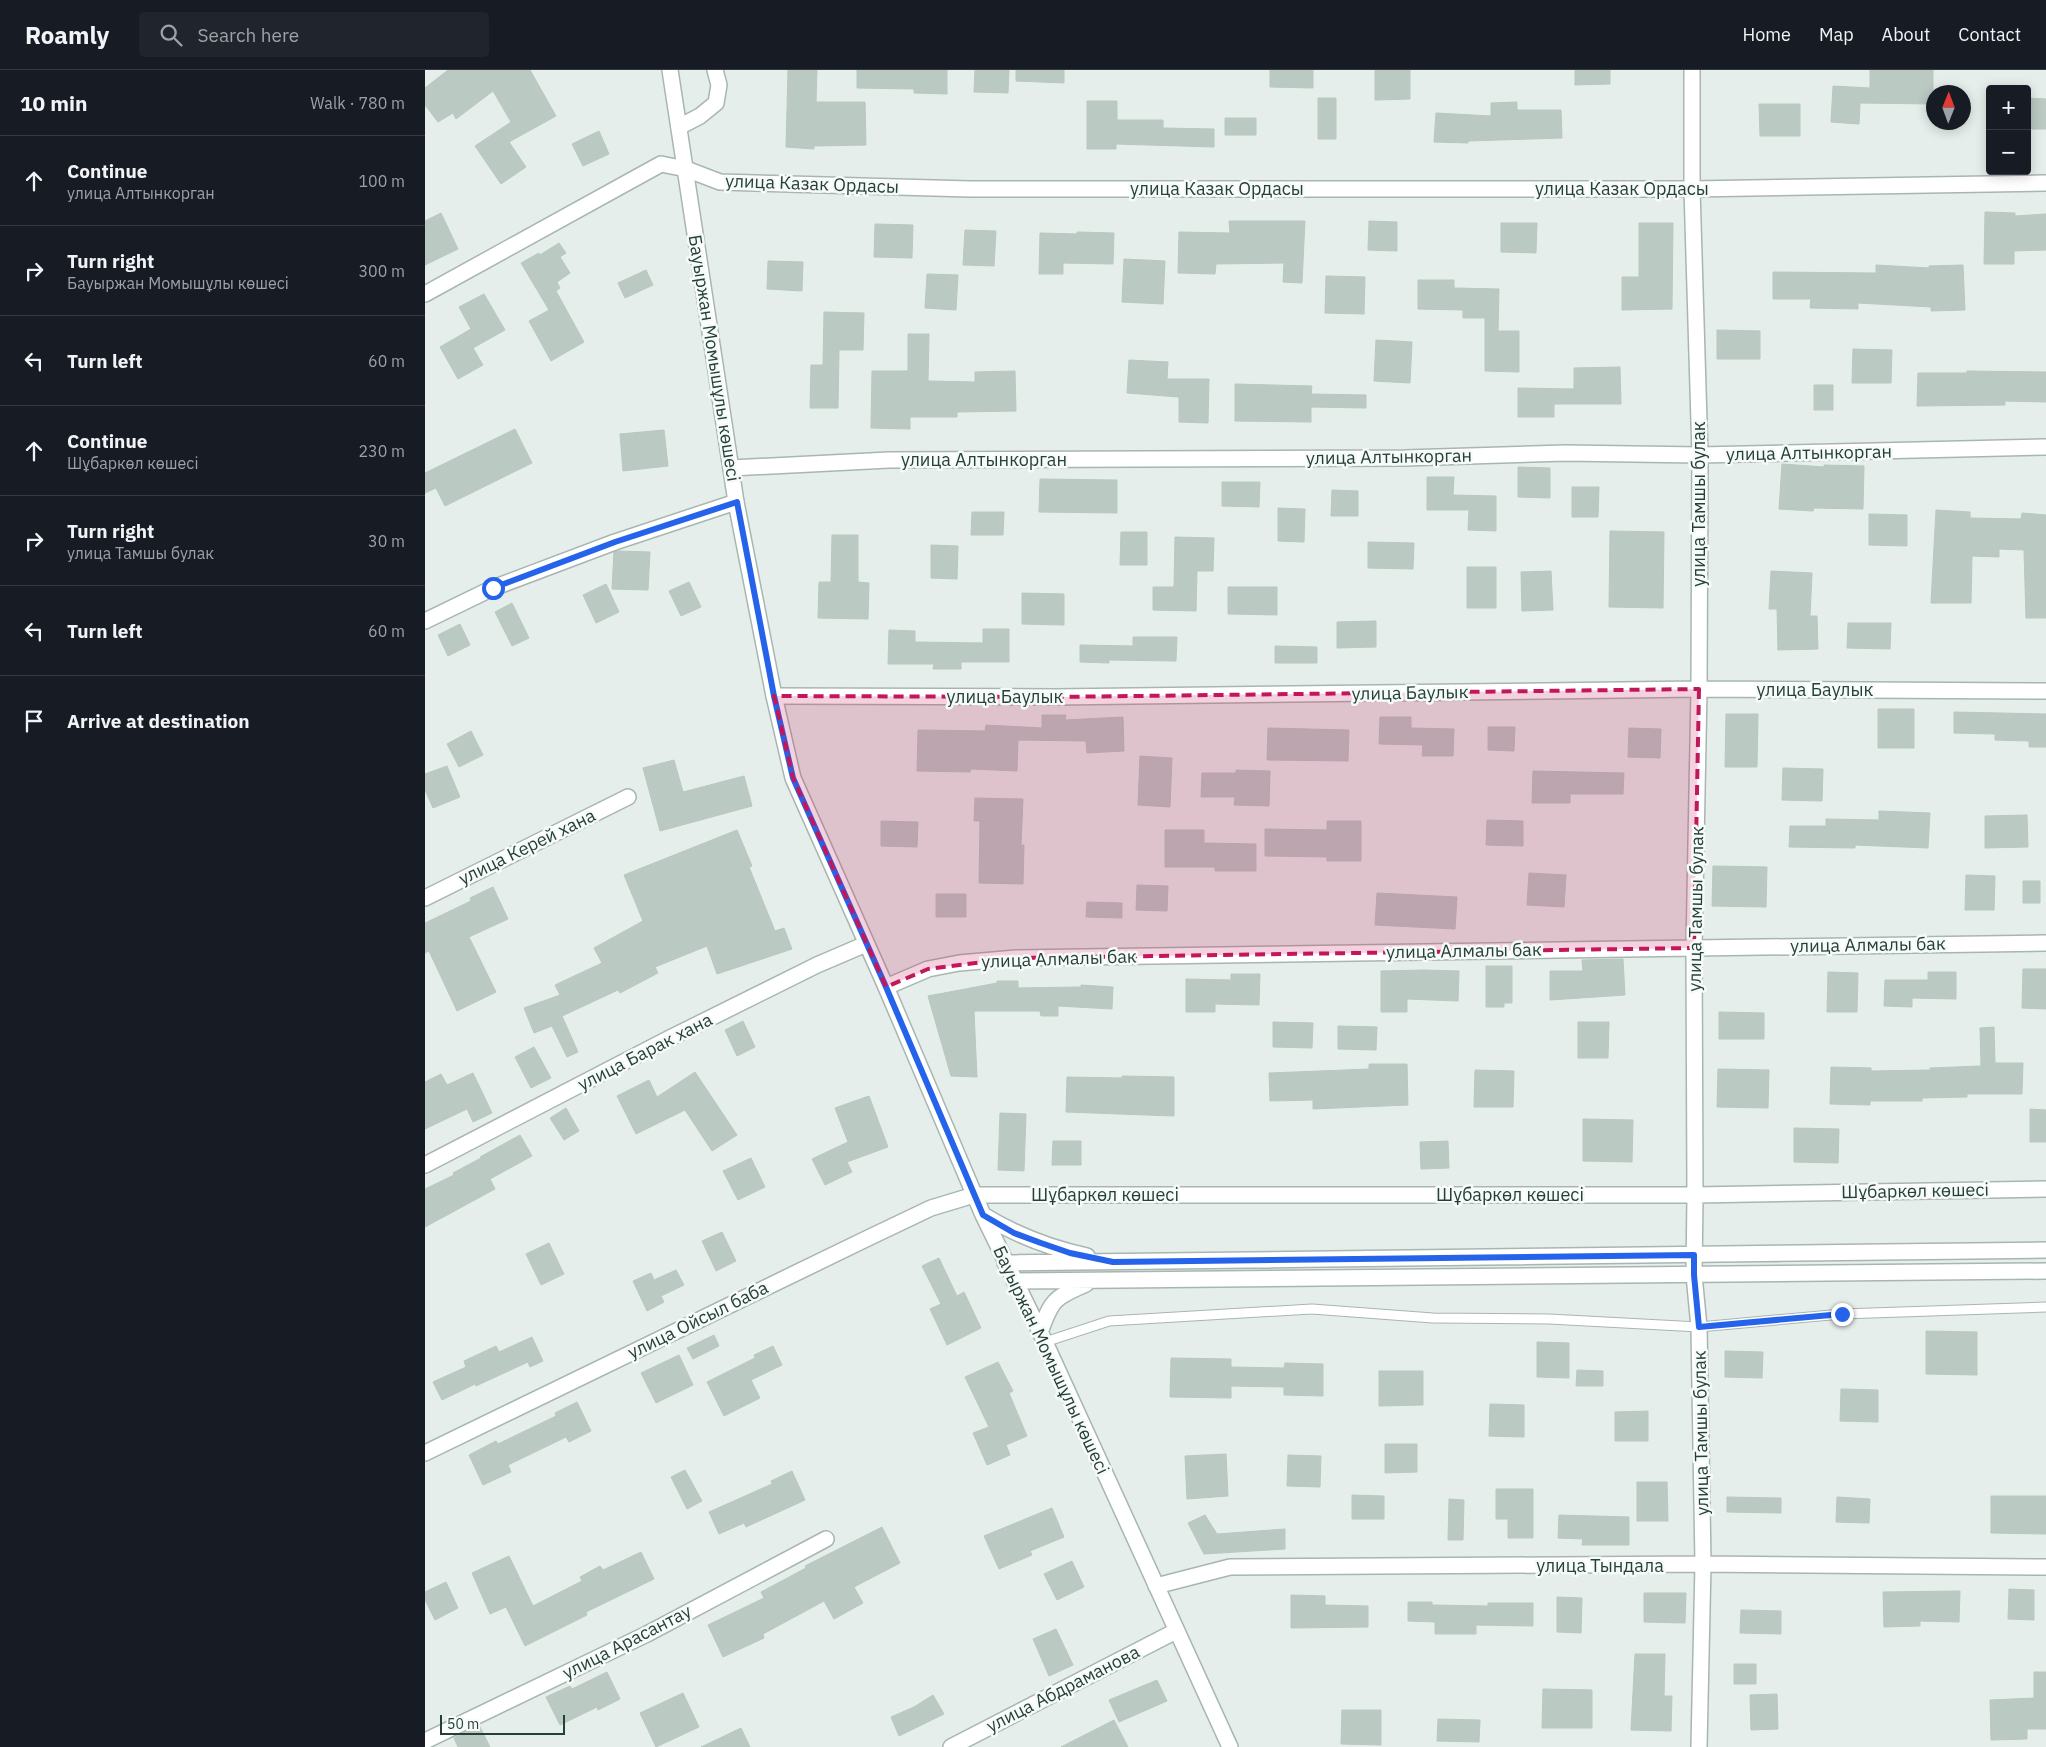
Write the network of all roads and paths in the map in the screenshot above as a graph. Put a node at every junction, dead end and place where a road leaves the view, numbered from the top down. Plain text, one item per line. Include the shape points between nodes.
1 (670, 70) edge
2 (715, 70) edge
3 (1692, 70) edge
4 (679, 127) junction
5 (686, 169) junction
6 (2046, 183) edge
7 (1692, 189) junction
8 (425, 294) edge
9 (2046, 447) edge
10 (1700, 455) junction
11 (731, 468) junction
12 (737, 502) junction
13 (425, 622) edge
14 (1699, 689) junction
15 (2046, 691) edge
16 (774, 696) junction
17 (628, 797) dead end
18 (425, 898) edge
19 (2046, 943) edge
20 (866, 944) junction
21 (1694, 948) junction
22 (886, 987) junction
23 (425, 1165) edge
24 (2046, 1189) edge
25 (974, 1195) junction
26 (1695, 1195) junction
27 (983, 1215) junction
28 (2046, 1250) edge
29 (1694, 1255) junction
30 (1113, 1262) junction
31 (1005, 1263) junction
32 (2046, 1271) edge
33 (1694, 1275) junction
34 (1095, 1281) junction
35 (1014, 1282) junction
36 (2046, 1307) edge
37 (1699, 1327) junction
38 (1042, 1337) junction
39 (425, 1453) edge
40 (827, 1539) dead end
41 (1703, 1564) junction
42 (2046, 1567) edge
43 (1156, 1586) junction
44 (1176, 1631) junction
45 (425, 1742) edge
46 (951, 1747) edge
47 (1230, 1747) edge
48 (1699, 1747) edge

1 - 4 street, Бауыржан Момышұлы көшесі
2 - 4 street via 719,85 716,103
3 - 7 street, улица Тамшы булак
4 - 5 street, Бауыржан Момышұлы көшесі
5 - 7 street, улица Казак Ордасы via 720,182 970,189
5 - 8 street, улица Казак Ордасы via 661,164
5 - 11 street, Бауыржан Момышұлы көшесі
6 - 7 street, улица Казак Ордасы
7 - 10 street, улица Тамшы булак
9 - 10 street, улица Алтынкорган
10 - 11 street, улица Алтынкорган via 1565,453 1405,458 889,460
10 - 14 street, улица Тамшы булак
11 - 12 street, Бауыржан Момышұлы көшесі
12 - 13 street via 615,542 493,588
12 - 16 street, Бауыржан Момышұлы көшесі
14 - 15 street, улица Баулык
14 - 16 street, улица Баулык via 1055,697
14 - 21 street, улица Тамшы булак
16 - 20 street, Бауыржан Момышұлы көшесі via 793,778
17 - 18 street, улица Керей хана
19 - 21 street, улица Алмалы бак
20 - 22 street, Бауыржан Момышұлы көшесі
20 - 23 street, улица Барак хана via 817,965
21 - 22 street, улица Алмалы бак via 1016,958 928,969
21 - 26 street, улица Тамшы булак
22 - 25 street, Бауыржан Момышұлы көшесі
24 - 26 street, Шұбаркөл көшесі
25 - 26 street, Шұбаркөл көшесі
25 - 27 street, Бауыржан Момышұлы көшесі
25 - 39 street, улица Ойсыл баба via 931,1208
26 - 29 street, улица Тамшы булак
27 - 30 street via 1014,1233 1041,1243
27 - 31 street, Бауыржан Момышұлы көшесі
28 - 29 street
29 - 30 street
29 - 33 street, улица Тамшы булак
30 - 31 street
31 - 35 street, Бауыржан Момышұлы көшесі
32 - 33 street
33 - 34 street
33 - 37 street, улица Тамшы булак
34 - 35 street
34 - 38 street via 1064,1293 1053,1302
35 - 38 street, Бауыржан Момышұлы көшесі
36 - 37 lane via 1842,1314
37 - 38 lane via 1549,1319 1433,1318 1312,1310 1109,1321
37 - 41 street, улица Тамшы булак
38 - 43 street, Бауыржан Момышұлы көшесі
40 - 45 street, улица Арасантау via 647,1634
41 - 42 street, улица Тындала
41 - 43 street, улица Тындала via 1230,1567
41 - 48 street, улица Тамшы булак
43 - 44 street, Бауыржан Момышұлы көшесі
44 - 46 street, улица Абдраманова
44 - 47 street, Бауыржан Момышұлы көшесі

